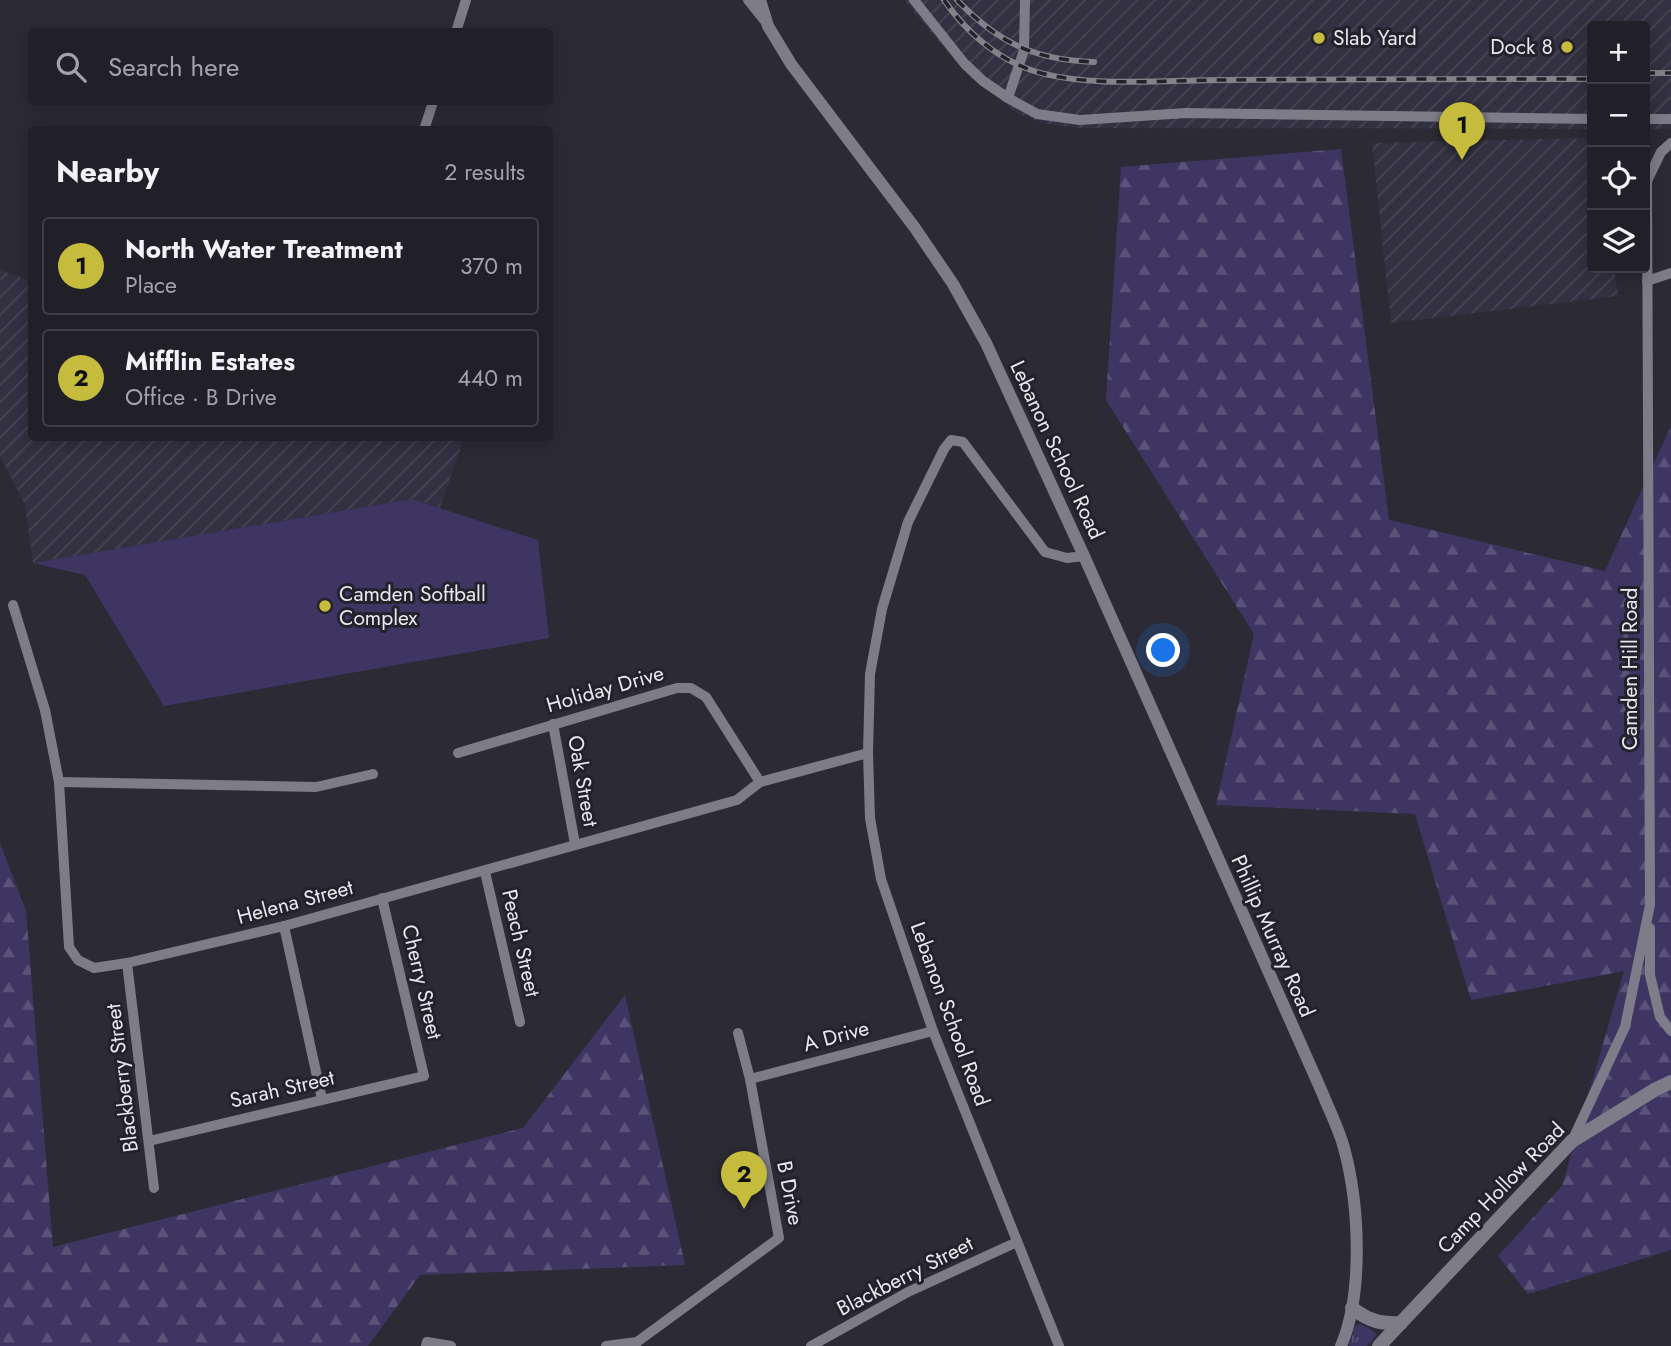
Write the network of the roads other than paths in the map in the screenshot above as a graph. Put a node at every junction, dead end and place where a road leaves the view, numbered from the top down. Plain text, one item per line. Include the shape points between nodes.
1 (466, 0) edge
2 (748, 0) edge
3 (760, 0) edge
4 (914, 0) edge
5 (1025, 0) edge
6 (768, 26) junction
7 (457, 28) edge
8 (1008, 98) junction
9 (432, 105) edge
10 (1587, 119) edge
11 (1650, 119) edge
12 (1671, 119) edge
13 (425, 126) edge
14 (1671, 143) edge
15 (1650, 173) edge
16 (1646, 210) edge
17 (1671, 273) edge
18 (1647, 281) junction
19 (1084, 556) junction
20 (13, 605) dead end
21 (553, 724) junction
22 (458, 753) dead end
23 (868, 753) junction
24 (373, 774) dead end
25 (59, 782) junction
26 (760, 782) junction
27 (575, 844) junction
28 (485, 872) junction
29 (382, 898) junction
30 (1650, 905) junction
31 (284, 926) junction
32 (127, 963) junction
33 (520, 1022) dead end
34 (933, 1031) junction
35 (1671, 1031) edge
36 (738, 1033) dead end
37 (424, 1076) joint
38 (750, 1079) junction
39 (1671, 1082) edge
40 (322, 1099) junction
41 (149, 1141) junction
42 (1572, 1141) junction
43 (154, 1188) dead end
44 (1017, 1242) junction
45 (1352, 1308) junction
46 (1401, 1323) junction
47 (427, 1344) edge
48 (451, 1346) edge
49 (606, 1346) edge
50 (811, 1346) edge
51 (1059, 1346) edge
52 (1341, 1346) edge
53 (1379, 1346) edge

1 - 7 street
2 - 6 street
3 - 6 street, Lebanon School Road
4 - 8 street via 964,63
5 - 8 street via 1024,50
6 - 19 street, Lebanon School Road via 953,284 1002,376
8 - 10 street via 1037,114 1080,120 1186,114
9 - 13 street
11 - 12 street
14 - 15 street
16 - 18 street, Camden Hill Road
17 - 18 street
18 - 30 street, Camden Hill Road
19 - 23 street, Lebanon School Road via 1067,558 1045,552 963,442 951,440 908,522 882,609 870,674
19 - 45 street, Phillip Murray Road via 1344,1145 1355,1197
20 - 25 street, Helena Street via 45,710
21 - 22 street, Holiday Drive
21 - 26 street, Holiday Drive via 677,688 691,688 706,697
21 - 27 street, Oak Street
23 - 26 street, Helena Street
23 - 34 street, Lebanon School Road via 870,818 881,879
24 - 25 street via 316,787
25 - 32 street, Helena Street via 68,947 78,960 94,968
26 - 27 street, Helena Street via 737,800
27 - 28 street, Helena Street
28 - 29 street, Helena Street
28 - 33 street, Peach Street
29 - 31 street, Helena Street
29 - 37 street, Cherry Street
30 - 35 street via 1650,975 1660,1017
30 - 42 street, Camden Hill Road via 1625,1027
31 - 32 street, Helena Street
31 - 40 street
32 - 41 street, Blackberry Street
34 - 38 street, A Drive
34 - 44 street, Lebanon School Road
36 - 38 street, B Drive
37 - 40 street, Sarah Street
38 - 49 street, B Drive via 779,1238 637,1342
39 - 42 main road, Camp Hollow Road
40 - 41 street, Sarah Street
41 - 43 street, Blackberry Street
42 - 46 main road, Camp Hollow Road
44 - 50 street, Blackberry Street via 908,1292
44 - 51 street, Lebanon School Road
45 - 46 main road via 1370,1321
45 - 52 street, Phillip Murray Road
46 - 53 main road, Camp Hollow Road
47 - 48 street

